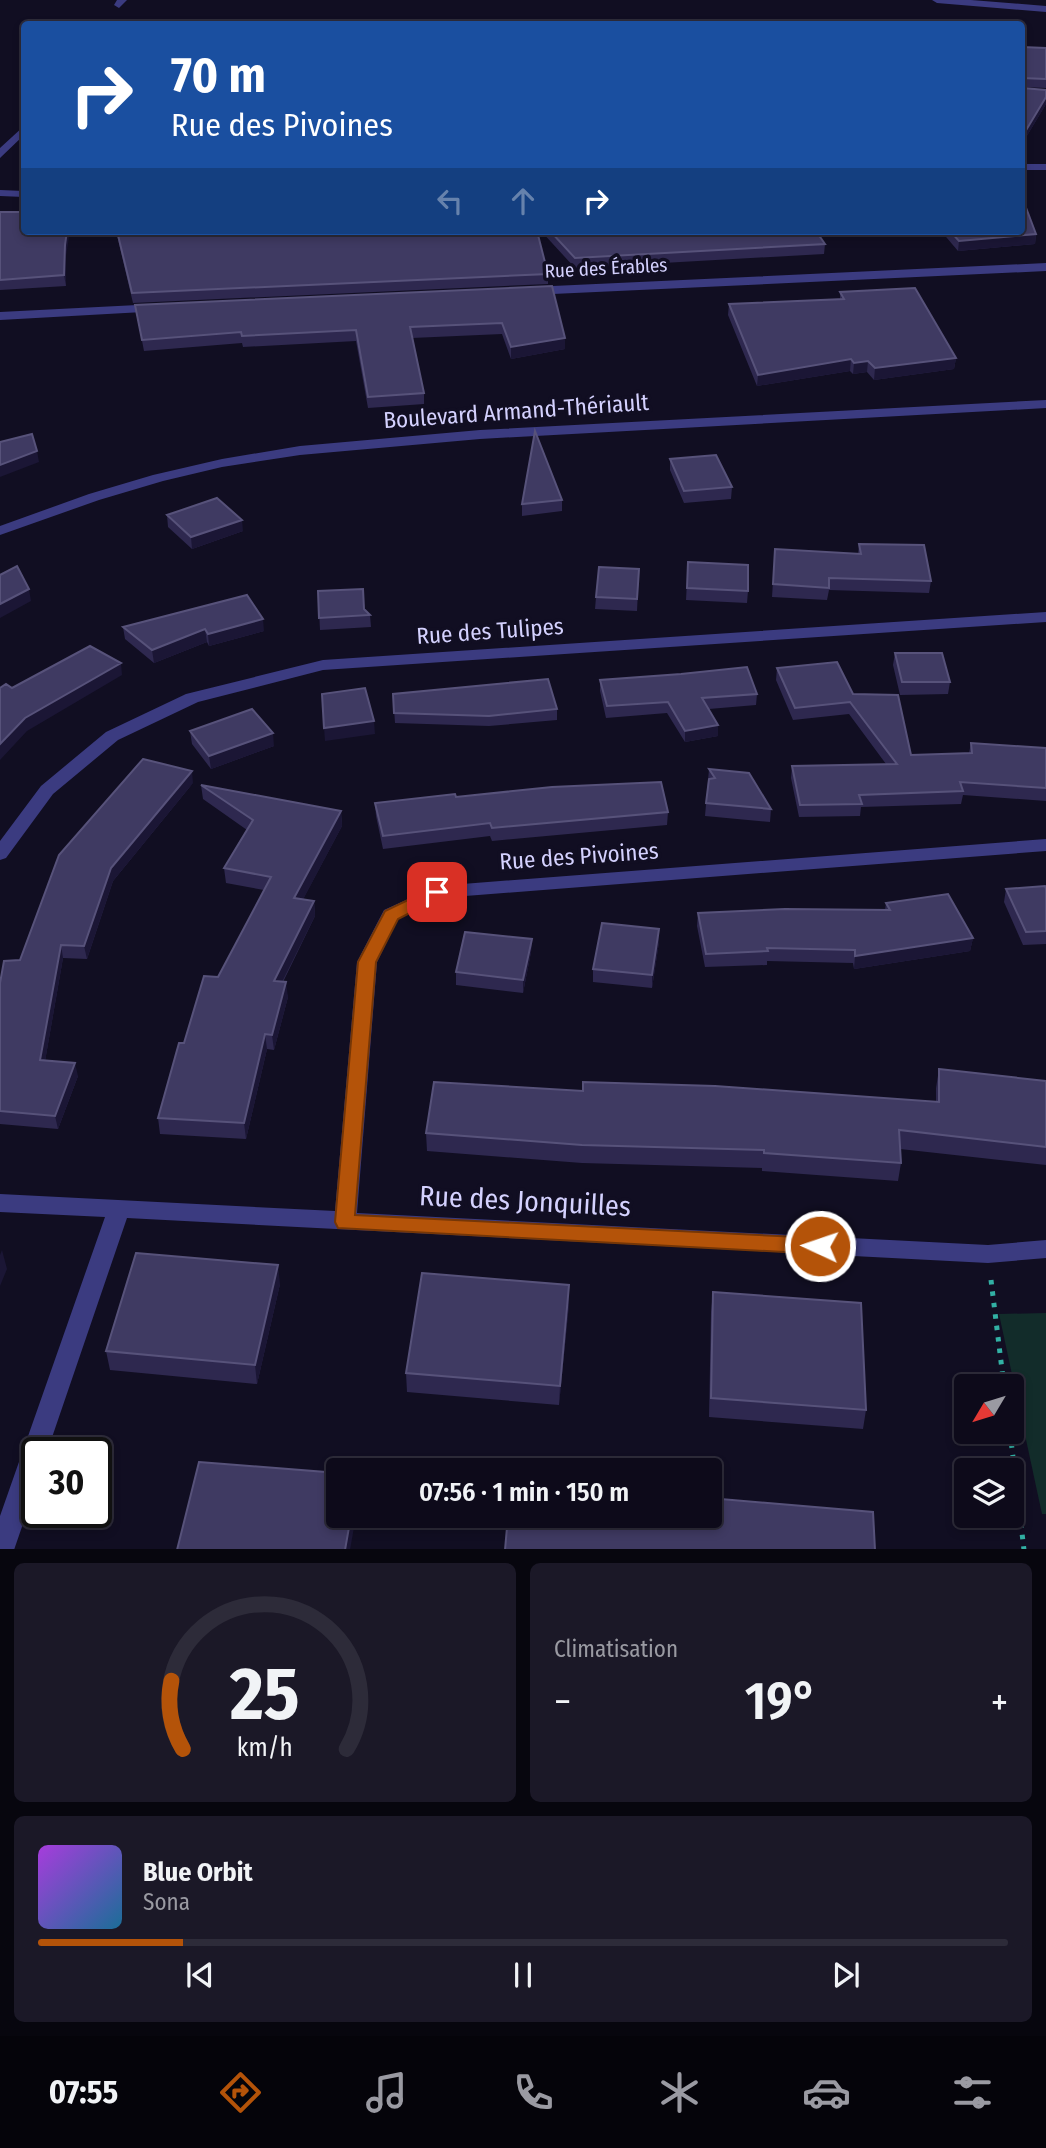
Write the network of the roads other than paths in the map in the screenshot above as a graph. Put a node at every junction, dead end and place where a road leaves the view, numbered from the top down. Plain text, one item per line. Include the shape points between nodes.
1 (937, 0) edge
2 (1046, 9) edge
3 (21, 132) edge
4 (0, 155) edge
5 (1025, 167) edge
6 (1046, 167) edge
7 (0, 193) edge
8 (21, 194) edge
9 (1046, 267) edge
10 (516, 292) edge
11 (167, 308) edge
12 (0, 316) edge
13 (1046, 404) edge
14 (0, 531) edge
15 (1046, 617) edge
16 (1046, 845) edge
17 (0, 854) edge
18 (0, 1203) edge
19 (119, 1210) junction
20 (345, 1222) junction
21 (1046, 1249) edge
22 (1, 1549) edge

1 - 2 street
3 - 4 street
5 - 6 street
7 - 8 street
9 - 10 street, Rue des Érables
11 - 12 street
13 - 14 street, Boulevard Armand-Thériault via 539,431 316,449 178,473
15 - 17 street, Rue des Tulipes via 323,665 192,698 111,736 47,790
16 - 20 street, Rue des Pivoines via 437,892 391,915 367,962
18 - 19 street, Rue des Jonquilles
19 - 20 street, Rue des Jonquilles
19 - 22 street
20 - 21 street, Rue des Jonquilles via 988,1254

